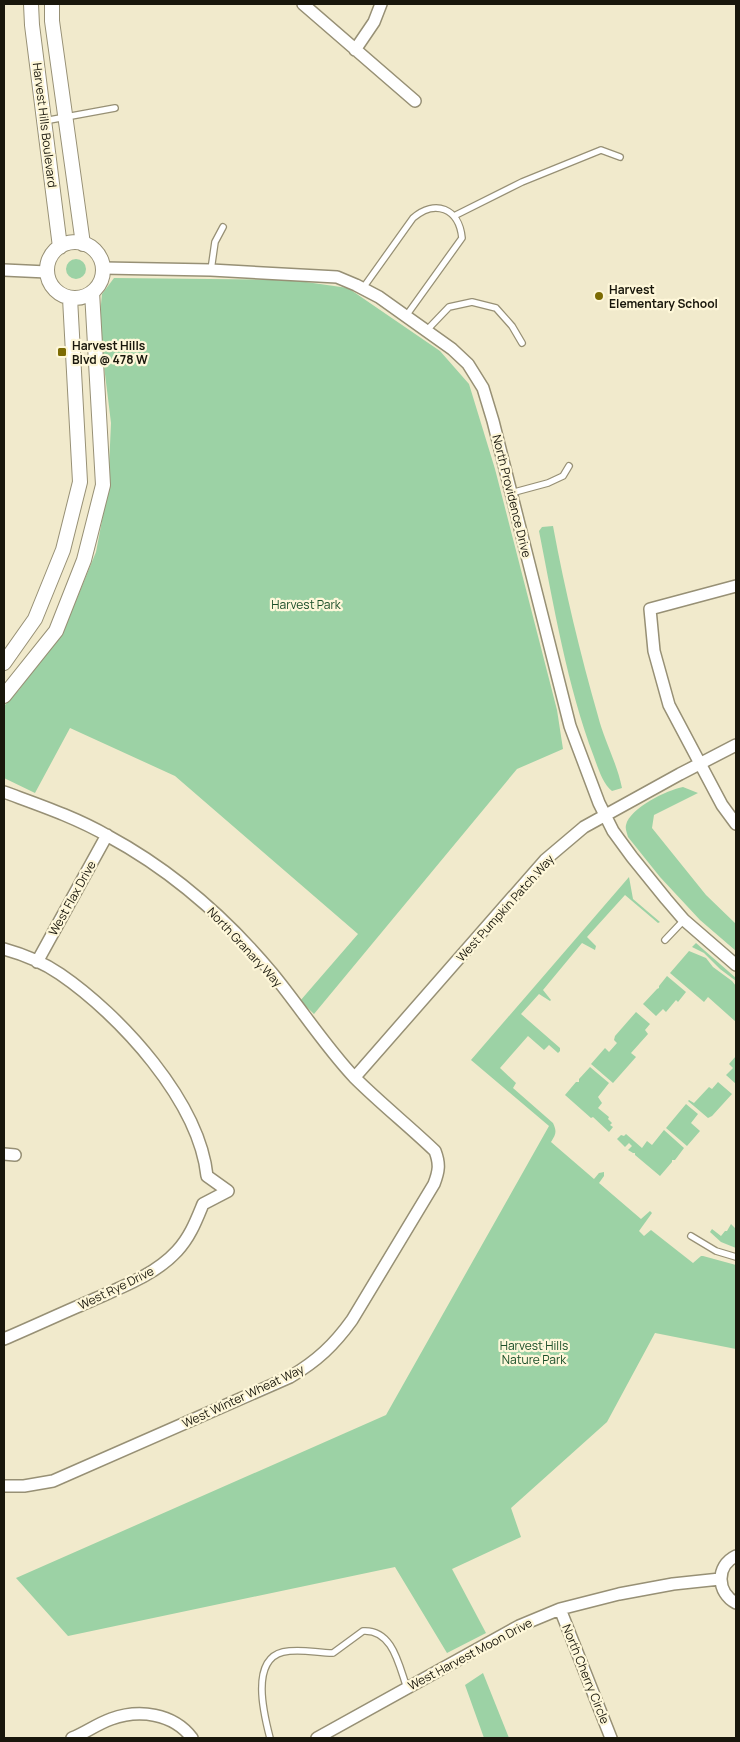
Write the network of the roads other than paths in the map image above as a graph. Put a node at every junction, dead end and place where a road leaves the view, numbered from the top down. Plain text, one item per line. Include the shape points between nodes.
1 (31, 4) edge
2 (52, 4) edge
3 (303, 4) edge
4 (381, 4) edge
5 (355, 50) junction
6 (414, 101) dead end
7 (115, 108) dead end
8 (66, 117) junction
9 (44, 121) junction
10 (620, 157) dead end
11 (454, 216) junction
12 (223, 227) dead end
13 (83, 244) junction
14 (60, 246) junction
15 (103, 268) junction
16 (4, 270) edge
17 (211, 270) junction
18 (47, 272) junction
19 (363, 288) junction
20 (92, 292) junction
21 (70, 298) junction
22 (406, 316) junction
23 (426, 331) junction
24 (522, 343) dead end
25 (569, 466) dead end
26 (511, 493) junction
27 (736, 586) edge
28 (4, 664) edge
29 (4, 696) edge
30 (736, 745) edge
31 (700, 763) junction
32 (4, 792) edge
33 (605, 815) junction
34 (736, 824) edge
35 (107, 835) junction
36 (684, 920) junction
37 (665, 940) dead end
38 (4, 949) edge
39 (37, 962) junction
40 (736, 964) edge
41 (355, 1077) junction
42 (439, 1162) joint
43 (691, 1236) dead end
44 (736, 1257) edge
45 (4, 1339) edge
46 (4, 1486) edge
47 (736, 1556) edge
48 (720, 1579) junction
49 (736, 1603) edge
50 (560, 1609) junction
51 (407, 1688) junction
52 (72, 1738) edge
53 (192, 1738) edge
54 (270, 1738) edge
55 (317, 1738) edge
56 (611, 1738) edge

1 - 9 street, Harvest Hills Boulevard
2 - 8 street, Harvest Hills Boulevard
3 - 5 street
4 - 5 street via 374,22
5 - 6 street
7 - 8 lane
8 - 9 lane
8 - 13 street, Harvest Hills Boulevard
9 - 14 street, Harvest Hills Boulevard
10 - 11 lane via 602,150 522,182
11 - 19 lane via 446,209 431,208 420,212
11 - 22 lane via 461,227 462,238
12 - 17 lane via 215,242
13 - 14 street via 75,242
13 - 15 street via 97,253
14 - 18 street via 50,257
15 - 17 street, North Providence Drive
15 - 20 street via 102,277
16 - 18 street
17 - 19 street, North Providence Drive via 337,277
18 - 21 street via 57,292
19 - 22 street, North Providence Drive
20 - 21 street
20 - 29 street via 103,485 84,560 56,631
21 - 28 street via 80,482 63,550 35,619
22 - 23 street, North Providence Drive
23 - 24 lane via 448,308 472,302 496,308
23 - 26 street, North Providence Drive via 468,364 483,388
25 - 26 lane via 564,476
26 - 33 street, North Providence Drive via 570,726
27 - 31 street via 650,609 654,651 669,705
30 - 31 street, West Pumpkin Patch Way
31 - 33 street, West Pumpkin Patch Way
31 - 34 street
32 - 35 street, North Granary Way
33 - 36 street, North Providence Drive via 632,857
33 - 41 street, West Pumpkin Patch Way via 584,827 545,860
35 - 39 street, West Flax Drive
35 - 41 street, North Granary Way via 177,879 221,919 271,972
36 - 37 lane
36 - 40 street, North Providence Drive
38 - 39 street
39 - 45 street, West Rye Drive via 59,973 101,1006 132,1038 159,1071 188,1117 205,1160 207,1176 228,1191 203,1204 185,1242 159,1267
41 - 42 street, North Granary Way via 435,1151
42 - 46 street, West Winter Wheat Way via 434,1184 352,1320 323,1355 307,1367 53,1481
43 - 44 lane via 716,1251
47 - 48 street via 726,1564
48 - 49 street via 724,1594
48 - 50 street, West Harvest Moon Drive via 619,1594
50 - 51 street, West Harvest Moon Drive via 519,1626
50 - 56 street, North Cherry Circle
51 - 54 lane via 388,1642 368,1630 333,1653 308,1650 281,1652 267,1662 262,1686
51 - 55 street, West Harvest Moon Drive
52 - 53 street via 130,1714 150,1714 173,1721

